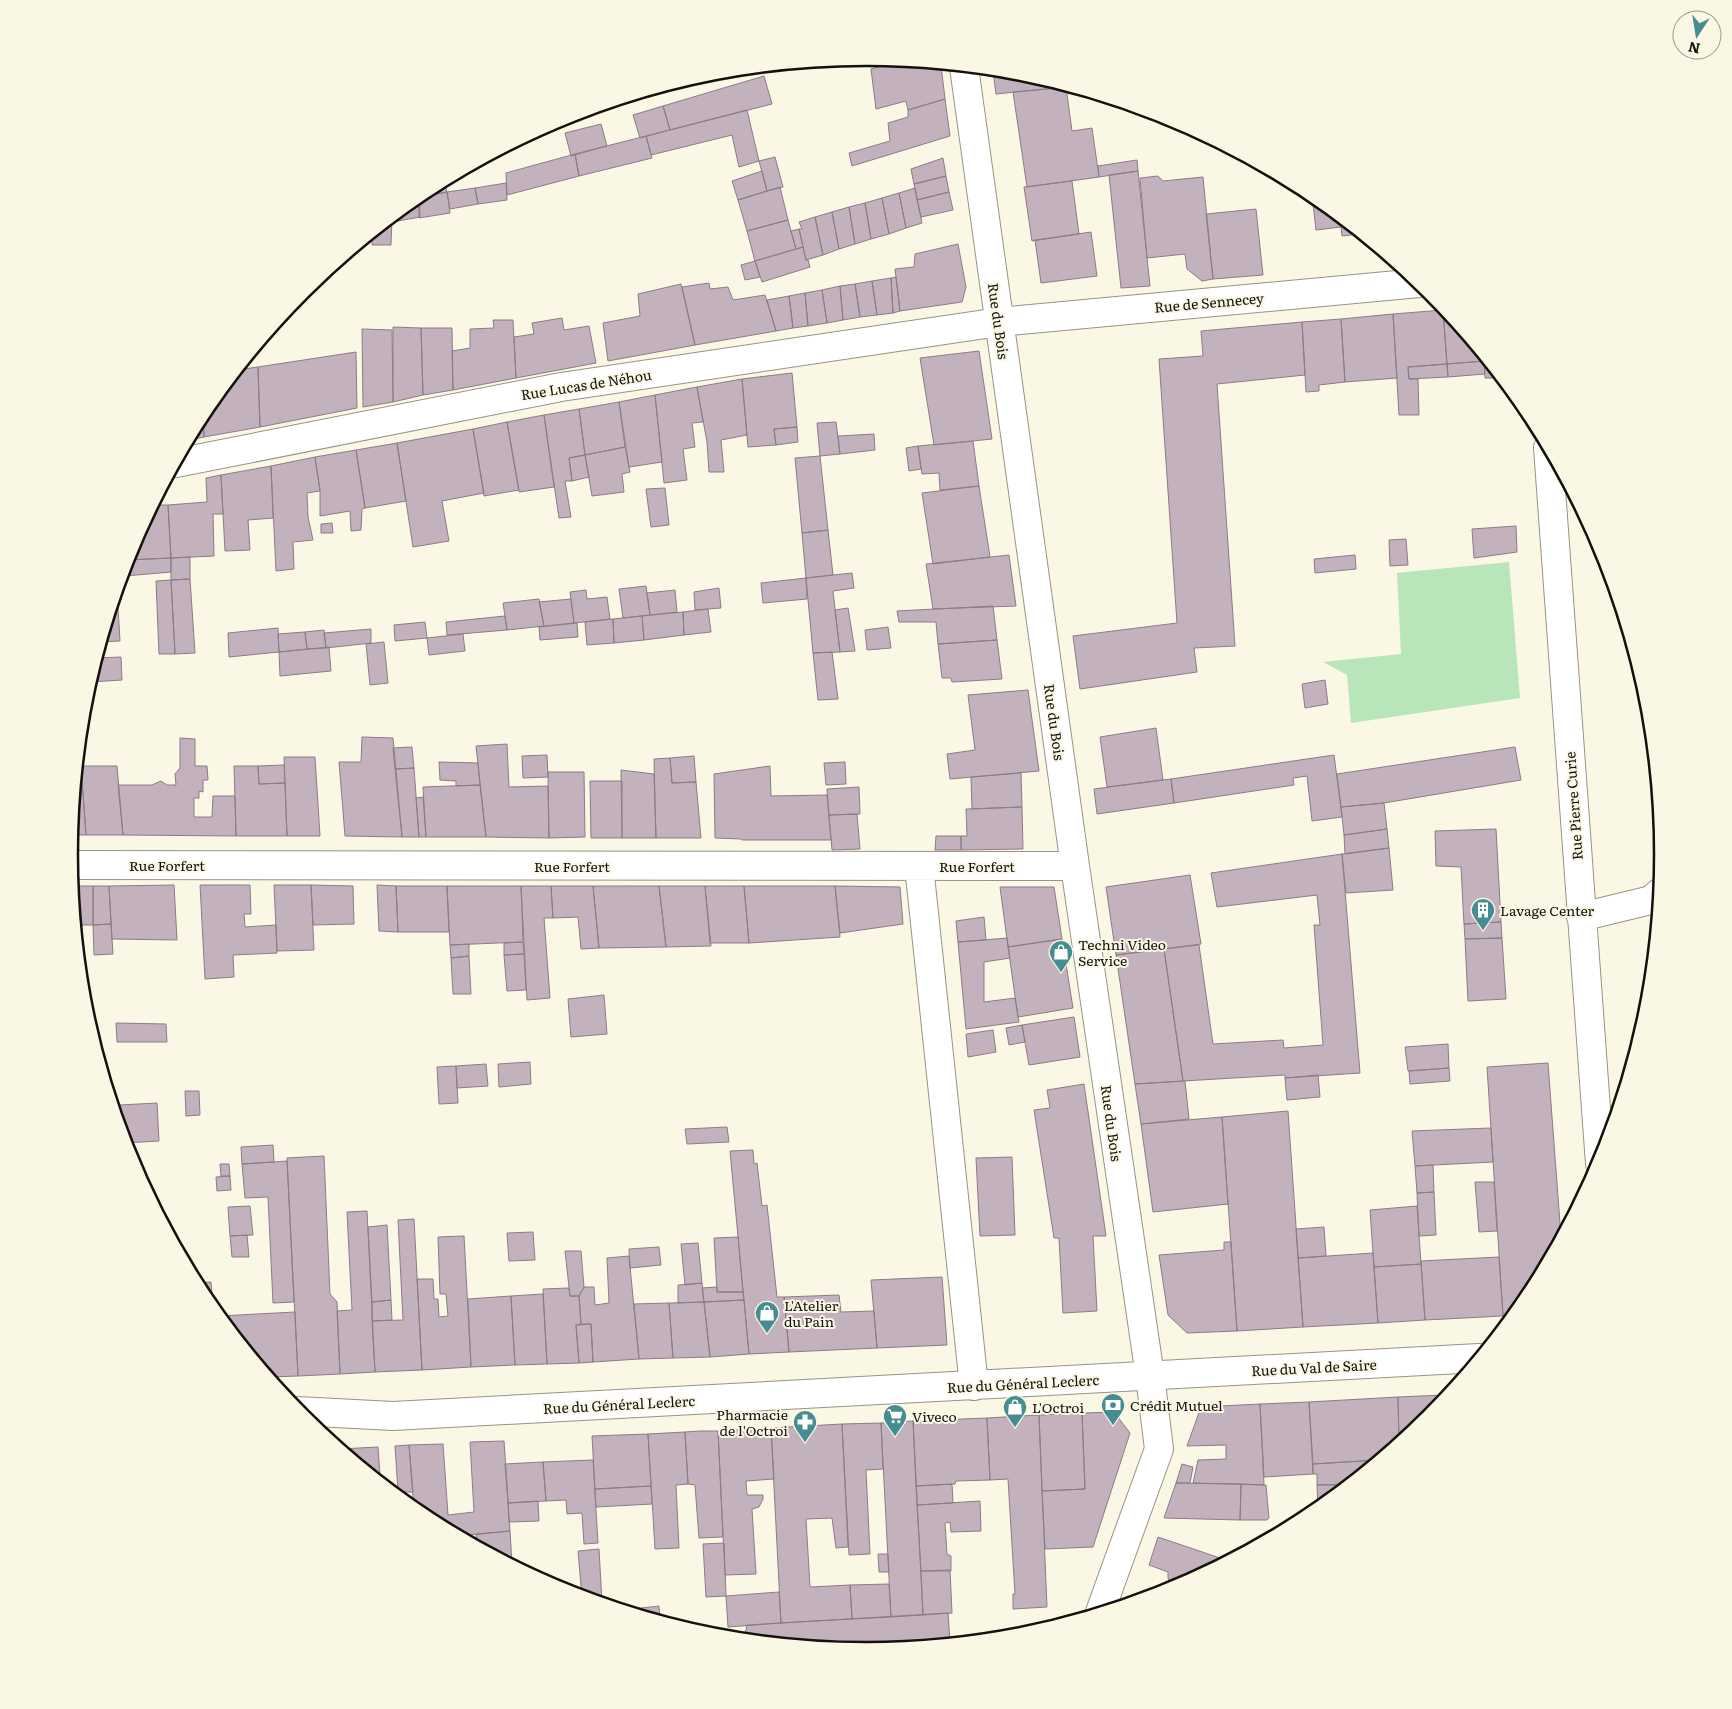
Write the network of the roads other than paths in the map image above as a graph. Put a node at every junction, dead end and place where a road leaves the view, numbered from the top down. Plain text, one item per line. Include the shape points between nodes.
1 (965, 73) edge
2 (1409, 284) edge
3 (999, 322) junction
4 (1549, 460) edge
5 (182, 462) edge
6 (78, 865) edge
7 (919, 866) junction
8 (1075, 866) junction
9 (1653, 898) edge
10 (1581, 917) junction
11 (1598, 1144) edge
12 (1471, 1358) edge
13 (1150, 1376) junction
14 (974, 1386) junction
15 (309, 1412) edge
16 (1102, 1606) edge

1 - 3 street, Rue du Bois
2 - 3 street, Rue de Sennecey
3 - 5 street, Rue Lucas de Néhou via 560,387
3 - 8 street, Rue du Bois
4 - 10 street, Rue Pierre Curie
6 - 7 street, Rue Forfert
7 - 8 street, Rue Forfert
7 - 14 street
8 - 13 street, Rue du Bois
9 - 10 street
10 - 11 street, Rue Pierre Curie
12 - 13 street, Rue du Val de Saire
13 - 14 street, Rue du Général Leclerc
13 - 16 street, Rue du Bois via 1158,1449
14 - 15 street, Rue du Général Leclerc via 393,1416

